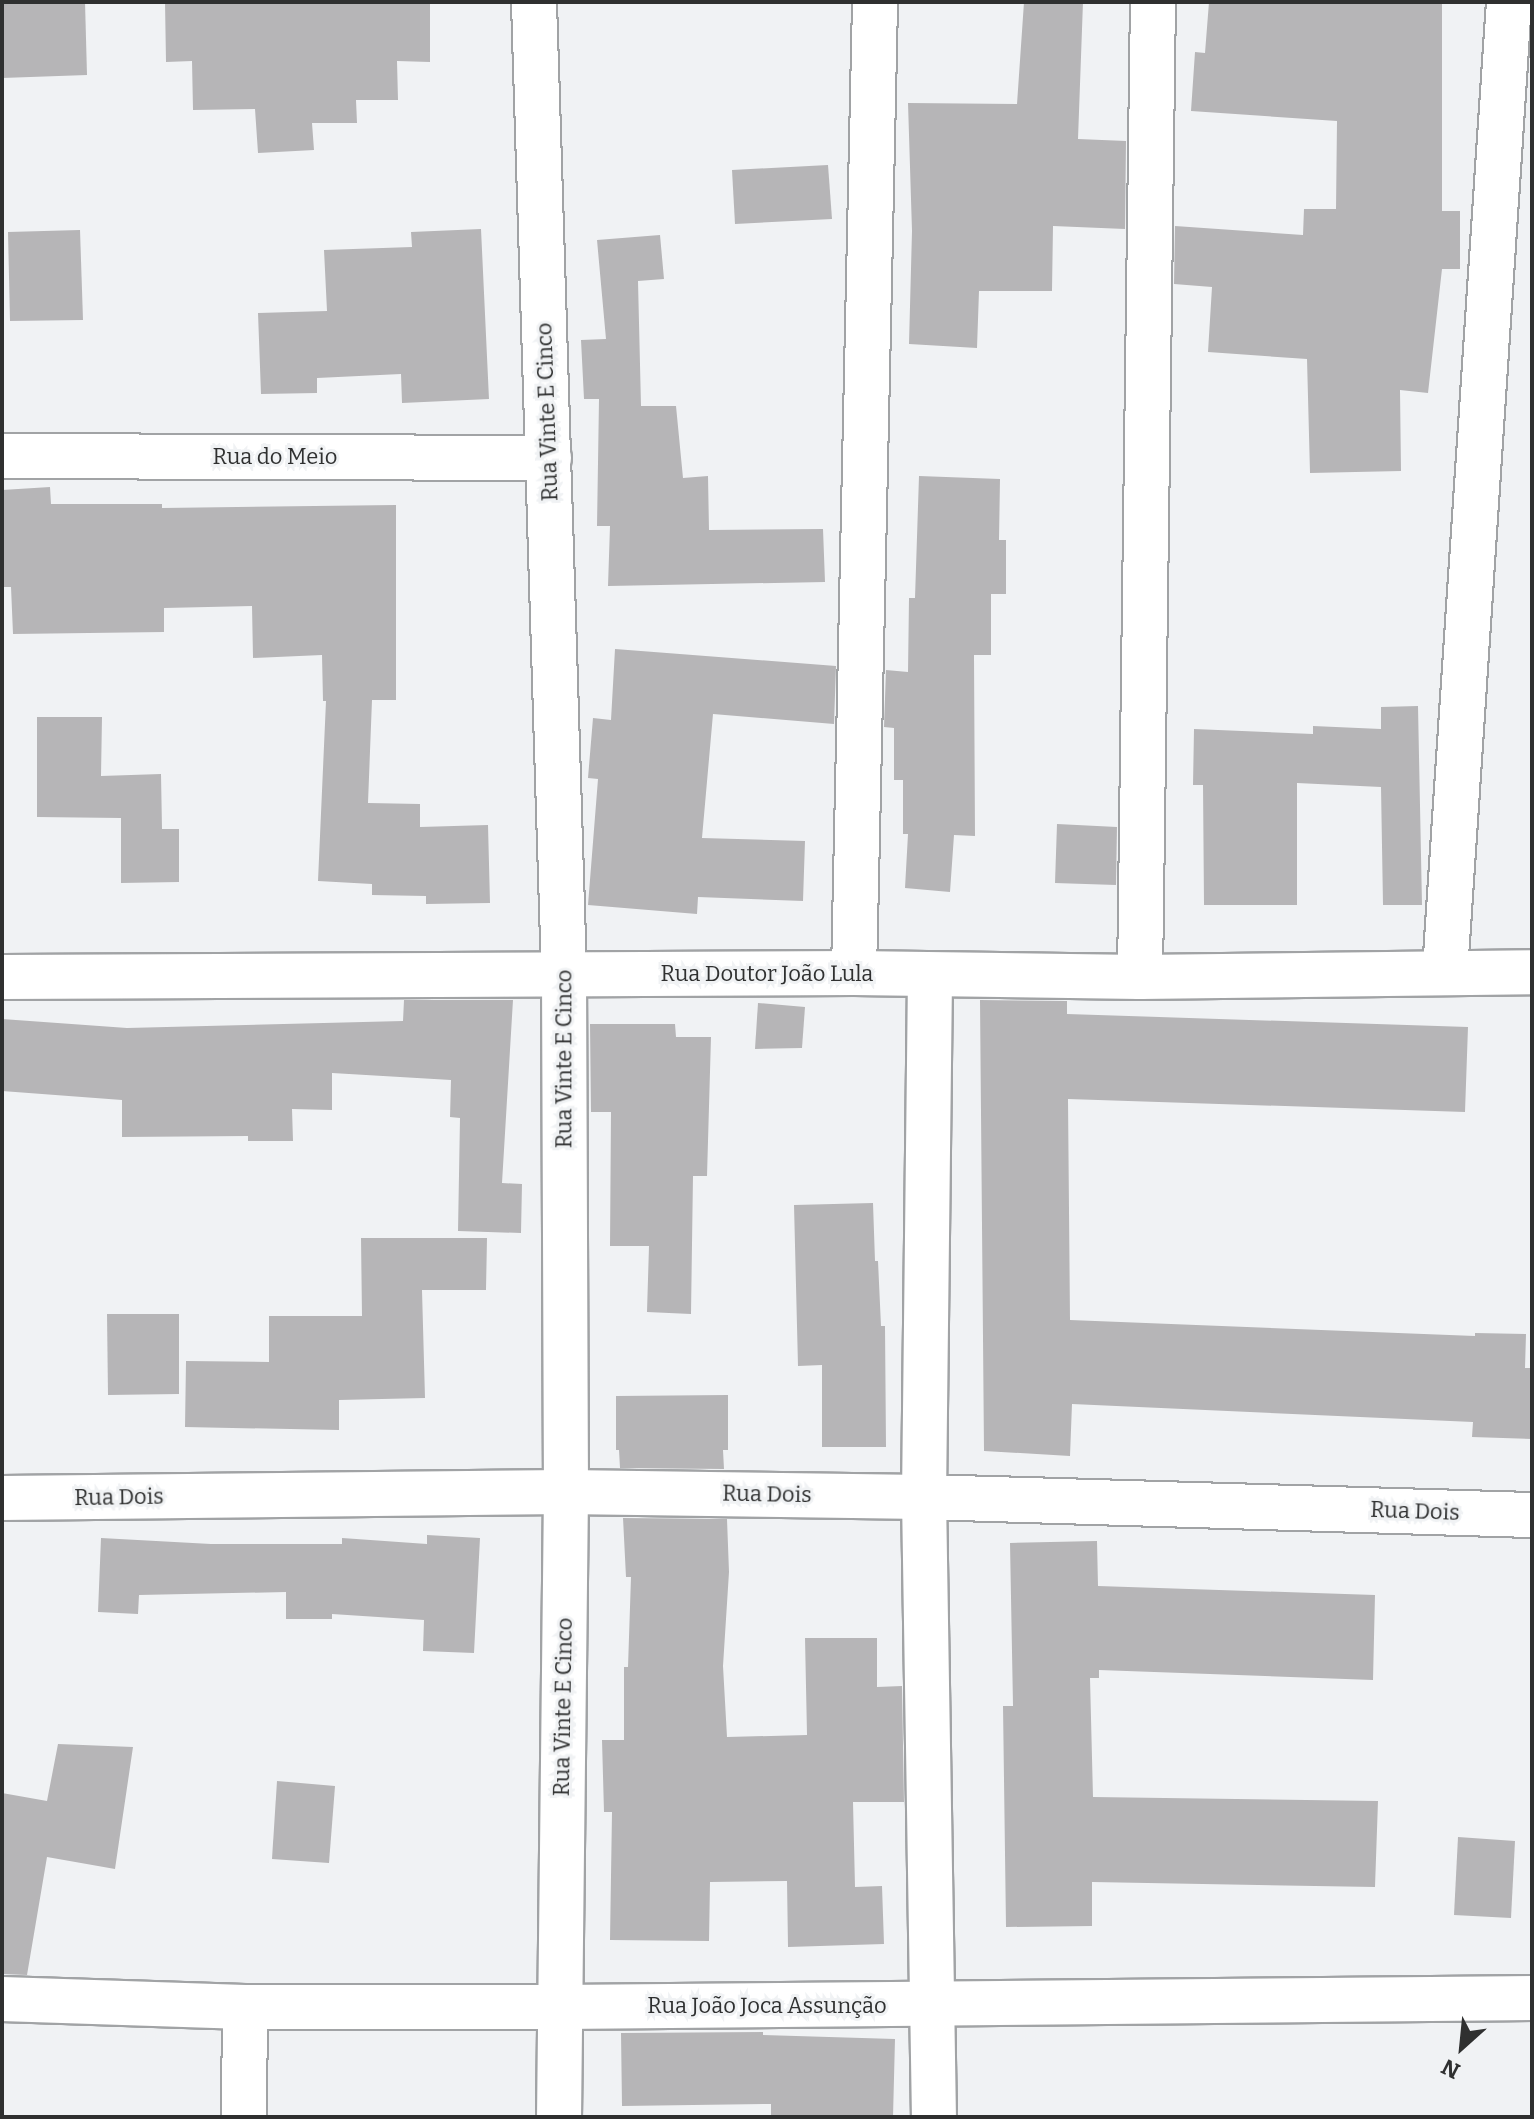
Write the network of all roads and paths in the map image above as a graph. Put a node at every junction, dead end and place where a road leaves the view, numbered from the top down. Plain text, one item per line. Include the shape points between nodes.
1 (534, 2) edge
2 (875, 2) edge
3 (1153, 2) edge
4 (1509, 2) edge
5 (2, 456) edge
6 (549, 458) junction
7 (1445, 971) junction
8 (1532, 972) edge
9 (854, 973) junction
10 (564, 974) junction
11 (2, 977) edge
12 (930, 977) junction
13 (1140, 977) junction
14 (566, 1492) junction
15 (924, 1497) junction
16 (2, 1498) edge
17 (1532, 1515) edge
18 (1532, 1998) edge
19 (2, 1999) edge
20 (933, 2006) junction
21 (245, 2007) junction
22 (560, 2007) junction
23 (244, 2117) edge
24 (559, 2117) edge
25 (934, 2117) edge

1 - 6 street, Rua Vinte E Cinco
2 - 9 street
3 - 13 street
4 - 7 street
5 - 6 street, Rua do Meio
6 - 10 street, Rua Vinte E Cinco
7 - 8 street, Rua Doutor João Lula
7 - 13 street, Rua Doutor João Lula
9 - 10 street, Rua Doutor João Lula
9 - 12 street, Rua Doutor João Lula
10 - 11 street, Rua Doutor João Lula
10 - 14 street, Rua Vinte E Cinco
12 - 13 street, Rua Doutor João Lula
12 - 15 street
14 - 15 street, Rua Dois
14 - 16 street, Rua Dois
14 - 22 street, Rua Vinte E Cinco
15 - 17 street, Rua Dois
15 - 20 street
18 - 20 street, Rua João Joca Assunção
19 - 21 street, Rua João Joca Assunção
20 - 22 street, Rua João Joca Assunção
20 - 25 street
21 - 22 street, Rua João Joca Assunção
21 - 23 street
22 - 24 street, Rua Vinte E Cinco

